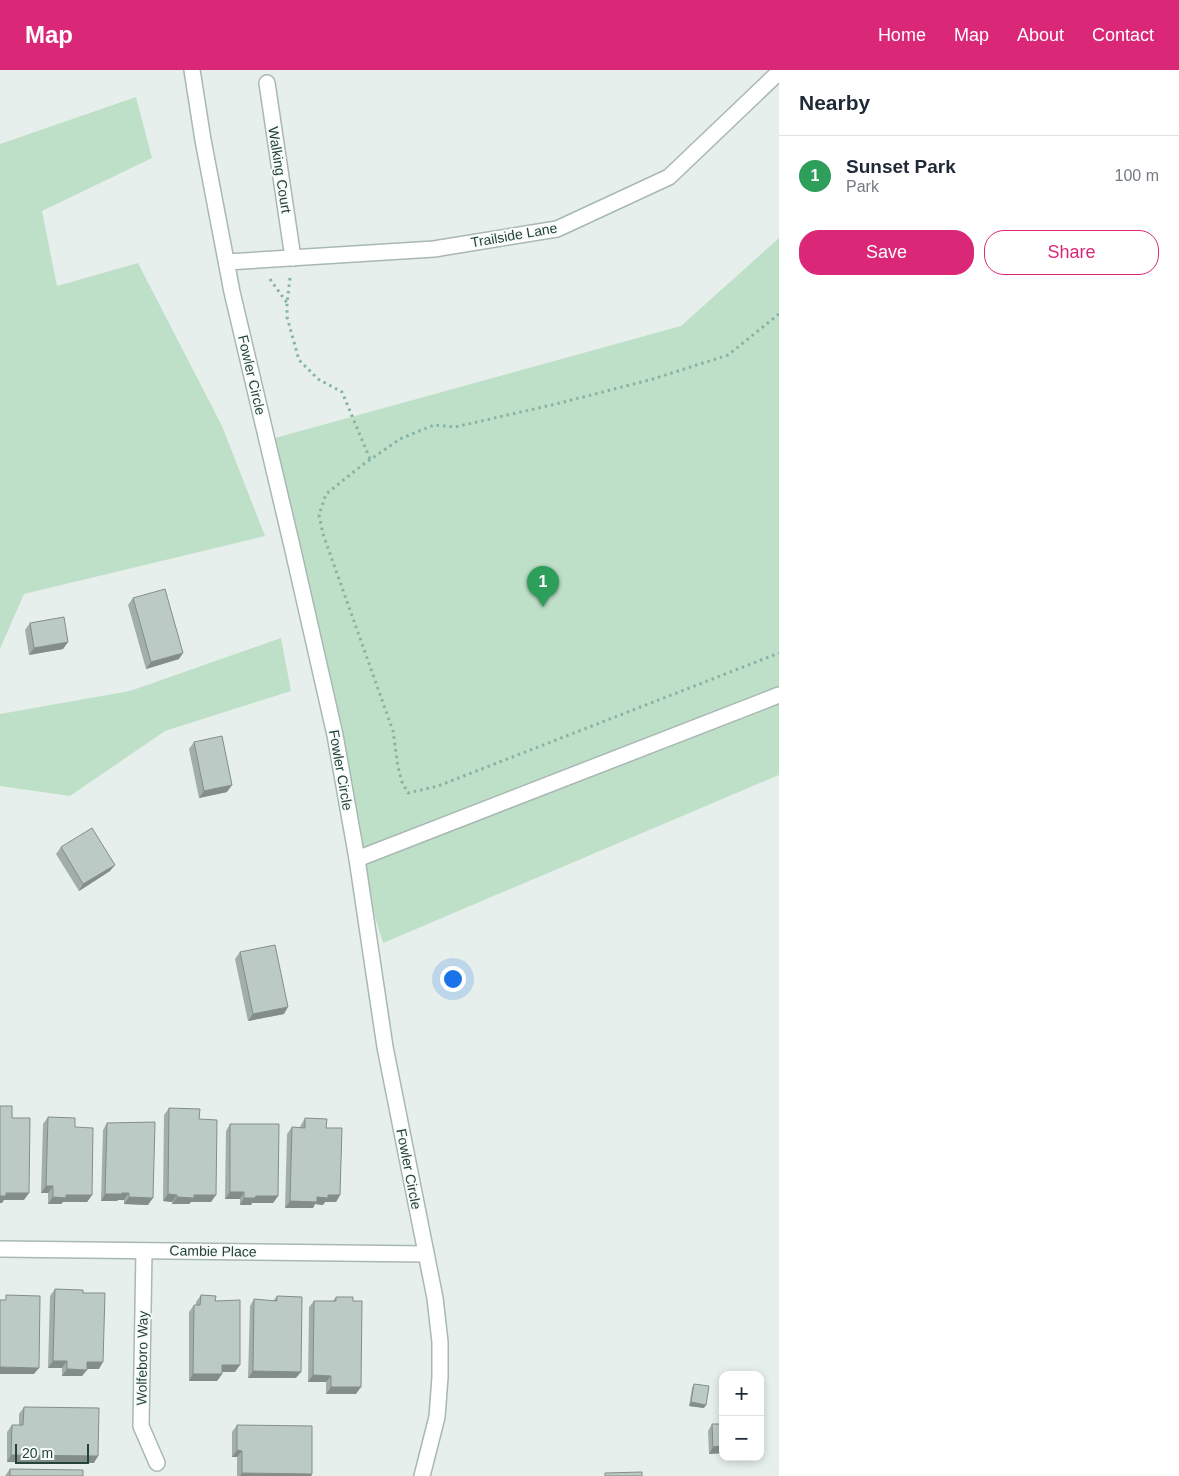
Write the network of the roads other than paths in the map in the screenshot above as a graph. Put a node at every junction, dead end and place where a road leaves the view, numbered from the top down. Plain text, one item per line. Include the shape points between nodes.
1 (192, 70) edge
2 (779, 72) edge
3 (266, 83) dead end
4 (294, 258) junction
5 (227, 262) junction
6 (779, 695) edge
7 (357, 859) junction
8 (0, 1249) edge
9 (144, 1250) junction
10 (426, 1254) junction
11 (157, 1463) dead end
12 (422, 1476) edge

1 - 5 street, Fowler Circle
2 - 4 street, Trailside Lane via 669,177 557,229 434,249
3 - 4 street, Walking Court
4 - 5 street, Trailside Lane
5 - 7 street, Fowler Circle via 334,735
6 - 7 street
7 - 10 street, Fowler Circle via 385,1047
8 - 9 street, Cambie Place
9 - 10 street, Cambie Place
9 - 11 street, Wolfeboro Way via 142,1426
10 - 12 street, Fowler Circle via 439,1333 440,1377 437,1417

